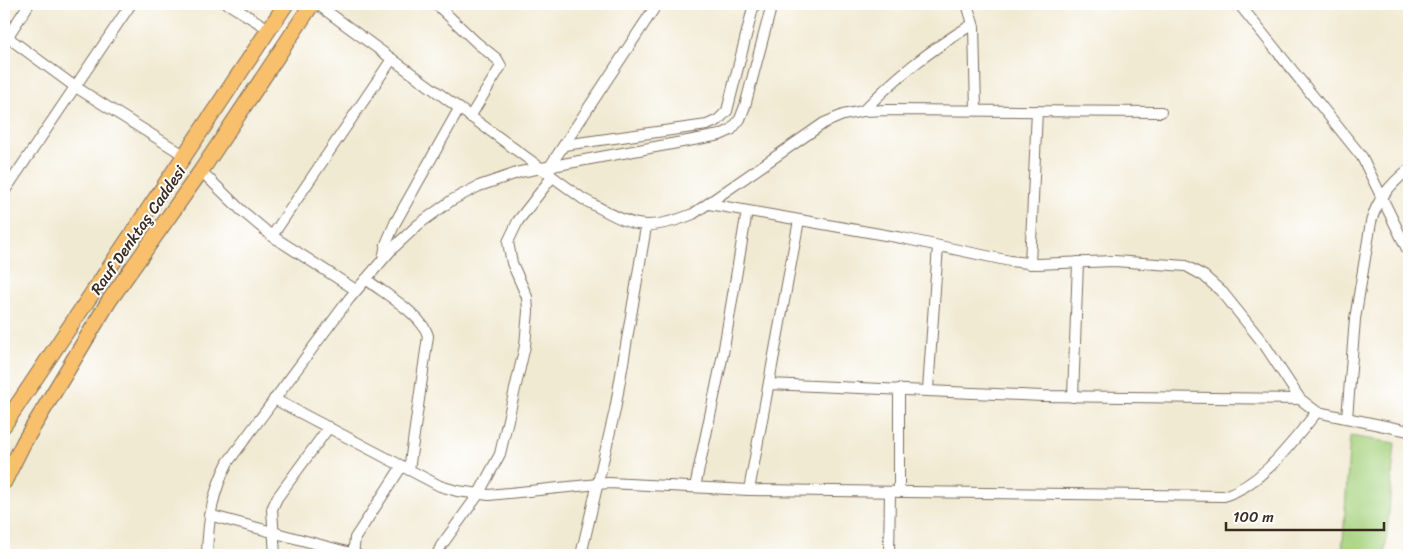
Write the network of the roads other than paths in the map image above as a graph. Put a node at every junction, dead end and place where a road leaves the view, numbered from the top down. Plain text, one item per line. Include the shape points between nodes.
1 (29, 4) edge
2 (131, 4) edge
3 (228, 4) edge
4 (286, 4) edge
5 (312, 4) edge
6 (317, 4) edge
7 (436, 4) edge
8 (657, 4) edge
9 (754, 4) edge
10 (772, 4) edge
11 (967, 4) edge
12 (1238, 4) edge
13 (973, 24) junction
14 (268, 29) junction
15 (392, 59) junction
16 (74, 86) junction
17 (459, 109) junction
18 (976, 110) junction
19 (862, 111) junction
20 (1037, 111) junction
21 (1161, 112) dead end
22 (470, 117) junction
23 (564, 145) junction
24 (184, 155) junction
25 (1409, 169) edge
26 (547, 170) junction
27 (201, 171) junction
28 (4, 192) edge
29 (1383, 196) junction
30 (709, 204) junction
31 (747, 211) junction
32 (799, 220) junction
33 (646, 227) junction
34 (272, 236) junction
35 (938, 246) junction
36 (1409, 253) edge
37 (383, 260) junction
38 (1078, 262) junction
39 (1030, 264) junction
40 (366, 279) junction
41 (356, 290) junction
42 (769, 384) junction
43 (899, 389) junction
44 (928, 390) junction
45 (1073, 397) junction
46 (274, 398) junction
47 (1300, 399) junction
48 (1317, 412) junction
49 (1347, 418) junction
50 (4, 425) edge
51 (328, 427) junction
52 (1409, 432) edge
53 (406, 468) junction
54 (4, 482) edge
55 (598, 484) junction
56 (695, 487) junction
57 (749, 490) junction
58 (895, 492) junction
59 (478, 494) junction
60 (209, 515) junction
61 (272, 532) junction
62 (208, 555) edge
63 (275, 555) edge
64 (354, 555) edge
65 (437, 555) edge
66 (581, 555) edge
67 (889, 555) edge

1 - 16 street via 10,33 10,39
2 - 16 street
3 - 14 street
4 - 14 main road, Rauf Denktaş Caddesi
5 - 27 main road, Rauf Denktaş Caddesi
6 - 15 street
7 - 22 street via 501,66
8 - 23 street
9 - 23 street via 727,111 718,120 707,125
10 - 26 street via 745,106 731,130 701,140
11 - 13 street
12 - 29 street via 1362,157
13 - 18 street
13 - 19 street via 893,79
14 - 24 main road, Rauf Denktaş Caddesi
15 - 17 street
15 - 34 street
16 - 24 street
16 - 28 street
17 - 22 street
17 - 37 street via 395,223
18 - 19 street
18 - 20 street
19 - 30 street via 824,123
20 - 21 street
20 - 39 street
22 - 26 street
23 - 26 street
24 - 50 main road, Rauf Denktaş Caddesi
25 - 29 street
26 - 33 street via 583,199 631,224
26 - 37 street via 520,172 479,186 452,200 419,224
26 - 59 street via 508,242 512,263 527,297 525,346 500,454
27 - 34 street
27 - 54 main road, Rauf Denktaş Caddesi via 109,301 49,399
29 - 36 street
29 - 49 street via 1375,208 1364,259 1355,319
30 - 31 street
30 - 33 street via 675,222
31 - 32 street
31 - 56 street via 723,354
32 - 35 street
32 - 42 street
33 - 55 street via 615,410
34 - 41 street
35 - 39 street
35 - 44 street
37 - 40 street
38 - 39 street
38 - 45 street
38 - 47 street via 1163,263 1186,266 1204,276 1264,344
40 - 41 street
40 - 53 street via 417,318 428,336
41 - 46 street
42 - 43 street
42 - 57 street
43 - 44 street
43 - 58 street
44 - 45 street
45 - 47 street
46 - 51 street
46 - 60 street via 228,462 219,479
47 - 48 street
48 - 49 street
48 - 58 street via 1266,469 1242,488 1224,496
49 - 52 street
51 - 53 street
51 - 61 street via 277,498 272,508
53 - 59 street via 440,486
53 - 64 street via 355,538
55 - 56 street
55 - 59 street via 510,495
55 - 66 street
56 - 57 street
57 - 58 street
58 - 67 street
59 - 65 street
60 - 61 street
60 - 62 street
61 - 63 street
61 - 64 street

